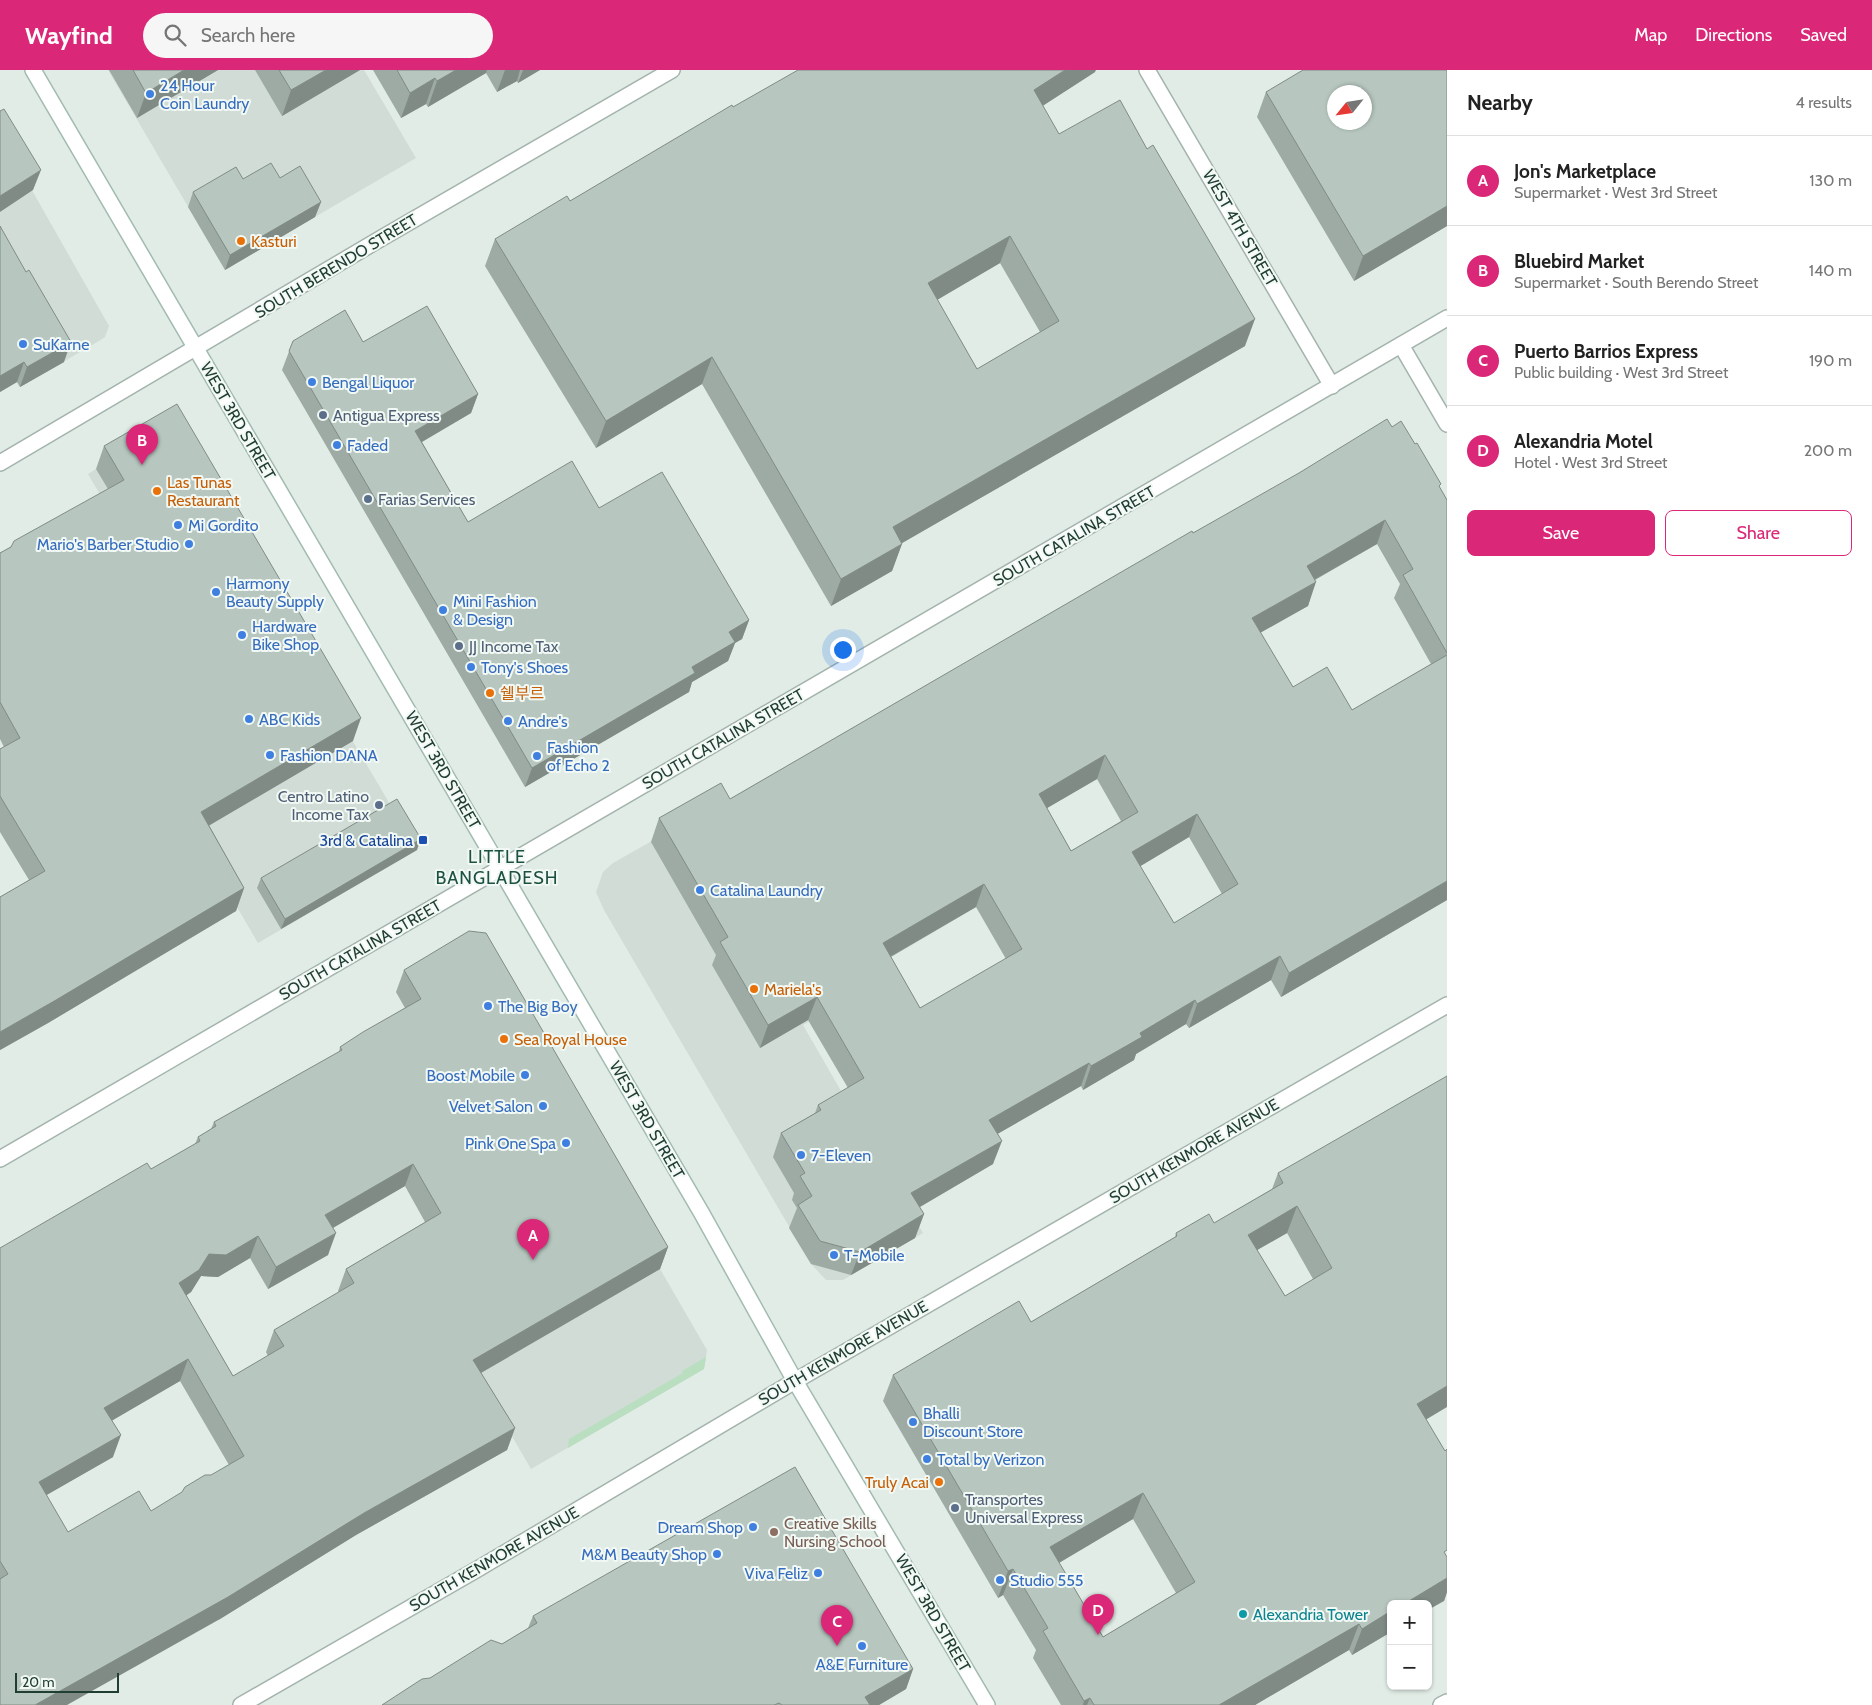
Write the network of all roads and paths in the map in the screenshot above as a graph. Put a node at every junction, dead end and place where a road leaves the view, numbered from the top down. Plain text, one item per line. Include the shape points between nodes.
1 (33, 70) edge
2 (672, 70) edge
3 (1147, 70) edge
4 (1447, 318) edge
5 (1401, 345) junction
6 (196, 348) junction
7 (1332, 386) junction
8 (1447, 424) edge
9 (0, 463) edge
10 (500, 869) junction
11 (1447, 1005) edge
12 (0, 1159) edge
13 (795, 1381) junction
14 (1447, 1702) edge
15 (241, 1705) edge
16 (987, 1705) edge
17 (1441, 1705) edge

1 - 6 street, WEST 3RD STREET
2 - 6 street, SOUTH BERENDO STREET
3 - 7 street, WEST 4TH STREET
4 - 5 street, SOUTH CATALINA STREET
5 - 7 street, SOUTH CATALINA STREET
5 - 8 street
6 - 9 street, SOUTH BERENDO STREET
6 - 10 street, WEST 3RD STREET
7 - 10 street, SOUTH CATALINA STREET
10 - 12 street, SOUTH CATALINA STREET
10 - 13 street, WEST 3RD STREET via 701,1212
11 - 13 street, SOUTH KENMORE AVENUE
13 - 15 street, SOUTH KENMORE AVENUE
13 - 16 street, WEST 3RD STREET
14 - 17 street

